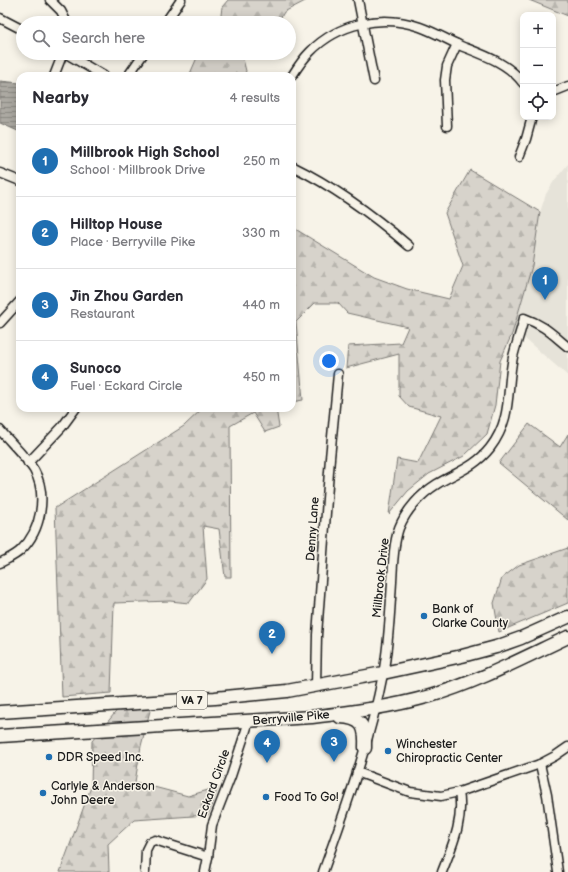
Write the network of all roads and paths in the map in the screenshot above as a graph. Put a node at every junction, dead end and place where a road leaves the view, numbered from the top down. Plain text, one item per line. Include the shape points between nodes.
1 (50, 0) edge
2 (181, 0) edge
3 (358, 0) edge
4 (64, 16) edge
5 (170, 16) edge
6 (0, 18) edge
7 (363, 24) junction
8 (16, 26) edge
9 (457, 44) junction
10 (61, 60) edge
11 (76, 60) edge
12 (139, 60) edge
13 (56, 72) edge
14 (97, 72) edge
15 (131, 72) edge
16 (295, 72) edge
17 (520, 79) edge
18 (374, 81) dead end
19 (568, 86) edge
20 (556, 91) edge
21 (531, 120) edge
22 (447, 126) dead end
23 (519, 157) dead end
24 (296, 168) edge
25 (0, 173) edge
26 (16, 179) edge
27 (410, 246) dead end
28 (16, 305) edge
29 (0, 323) edge
30 (568, 347) edge
31 (338, 374) dead end
32 (73, 412) edge
33 (0, 430) edge
34 (28, 463) junction
35 (0, 563) edge
36 (568, 617) edge
37 (568, 637) edge
38 (383, 673) junction
39 (316, 685) junction
40 (375, 708) junction
41 (0, 712) edge
42 (312, 717) junction
43 (249, 721) junction
44 (0, 736) edge
45 (568, 747) edge
46 (365, 748) junction
47 (540, 764) junction
48 (357, 772) junction
49 (459, 792) junction
50 (208, 857) junction
51 (145, 872) edge
52 (205, 872) edge
53 (323, 872) edge
54 (442, 872) edge
55 (558, 872) edge

1 - 4 street
2 - 5 street
3 - 7 street
6 - 8 street
7 - 9 street via 384,21 405,24
7 - 16 street via 338,32 315,47
7 - 18 street
9 - 17 street via 504,64
9 - 22 street via 445,80
10 - 13 street
11 - 14 street
12 - 15 street
19 - 20 street
21 - 23 street
24 - 27 street via 358,205
25 - 26 street
28 - 29 street
30 - 38 street, Millbrook Drive via 549,330 524,318 513,357 507,414 495,441 478,461 438,484 407,513 399,528 394,551
31 - 39 street, Denny Lane via 317,635
32 - 34 street
33 - 34 street
34 - 35 street via 41,487 40,514 27,542 17,553
36 - 38 highway, VA 7 via 496,647
37 - 40 highway, Berryville Pike / VA 7 via 518,662 456,687
38 - 39 highway, VA 7
38 - 40 street, Millbrook Drive
39 - 41 highway, VA 7 via 287,691 215,698
40 - 42 highway, Berryville Pike / VA 7
40 - 46 street, Millbrook Drive
42 - 43 highway, Berryville Pike / VA 7
42 - 46 highway via 357,721 365,732
43 - 44 highway, Berryville Pike / VA 7
43 - 50 street, Eckard Circle via 213,821
45 - 47 street
46 - 48 street, Millbrook Drive
47 - 49 street
47 - 55 street
48 - 49 street via 410,792 433,796
48 - 53 street, Millbrook Drive
49 - 54 street via 461,808 458,828
50 - 51 street via 155,840 150,842 146,850
50 - 52 street, Eckard Circle

